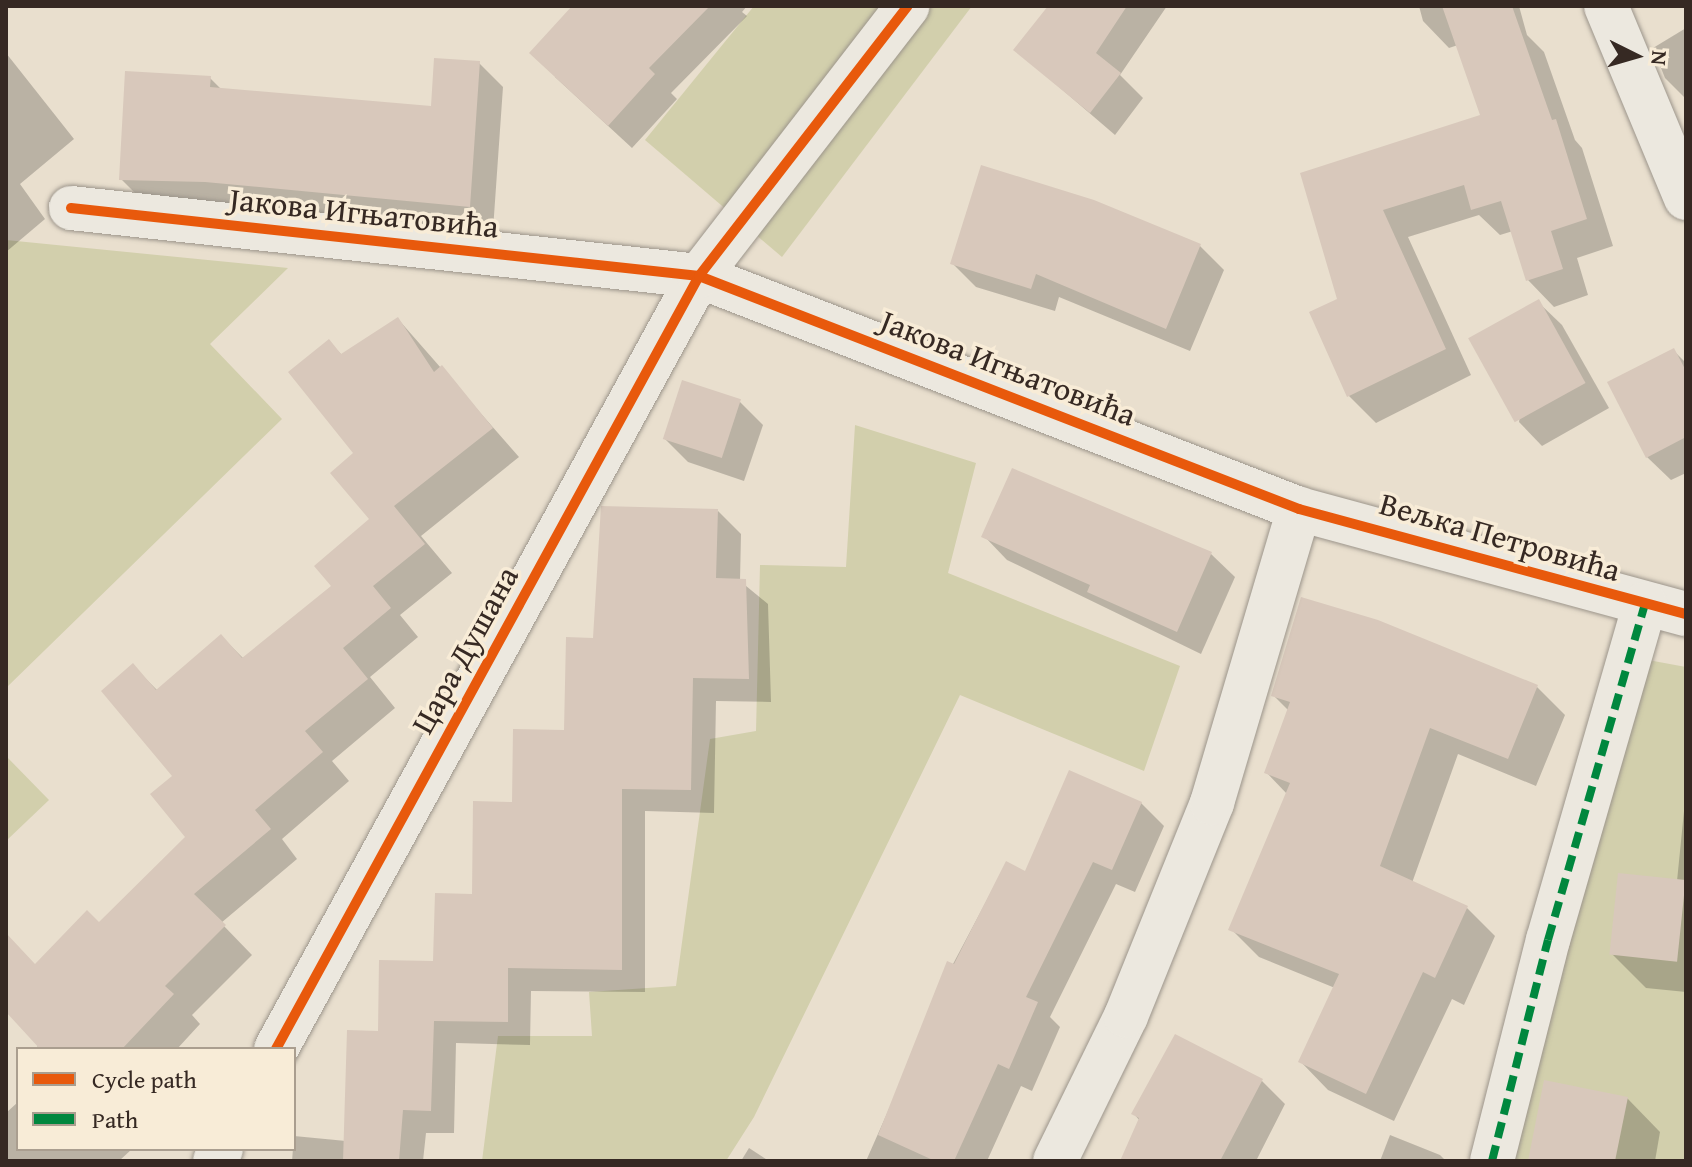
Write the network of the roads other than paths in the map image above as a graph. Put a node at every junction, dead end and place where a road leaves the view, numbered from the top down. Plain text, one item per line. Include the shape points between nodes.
1 (908, 6) edge
2 (1606, 6) edge
3 (1686, 198) edge
4 (71, 208) dead end
5 (699, 276) junction
6 (1299, 509) junction
7 (1665, 609) edge
8 (277, 1047) edge
9 (1055, 1161) edge
10 (1492, 1161) edge

1 - 5 street
2 - 3 street
4 - 5 street, Јакова Игњатовића
5 - 6 street, Јакова Игњатовића
5 - 8 street, Цара Душана
6 - 7 street, Вељка Петровића
6 - 9 street via 1212,803 1126,1016
7 - 10 street via 1548,940

